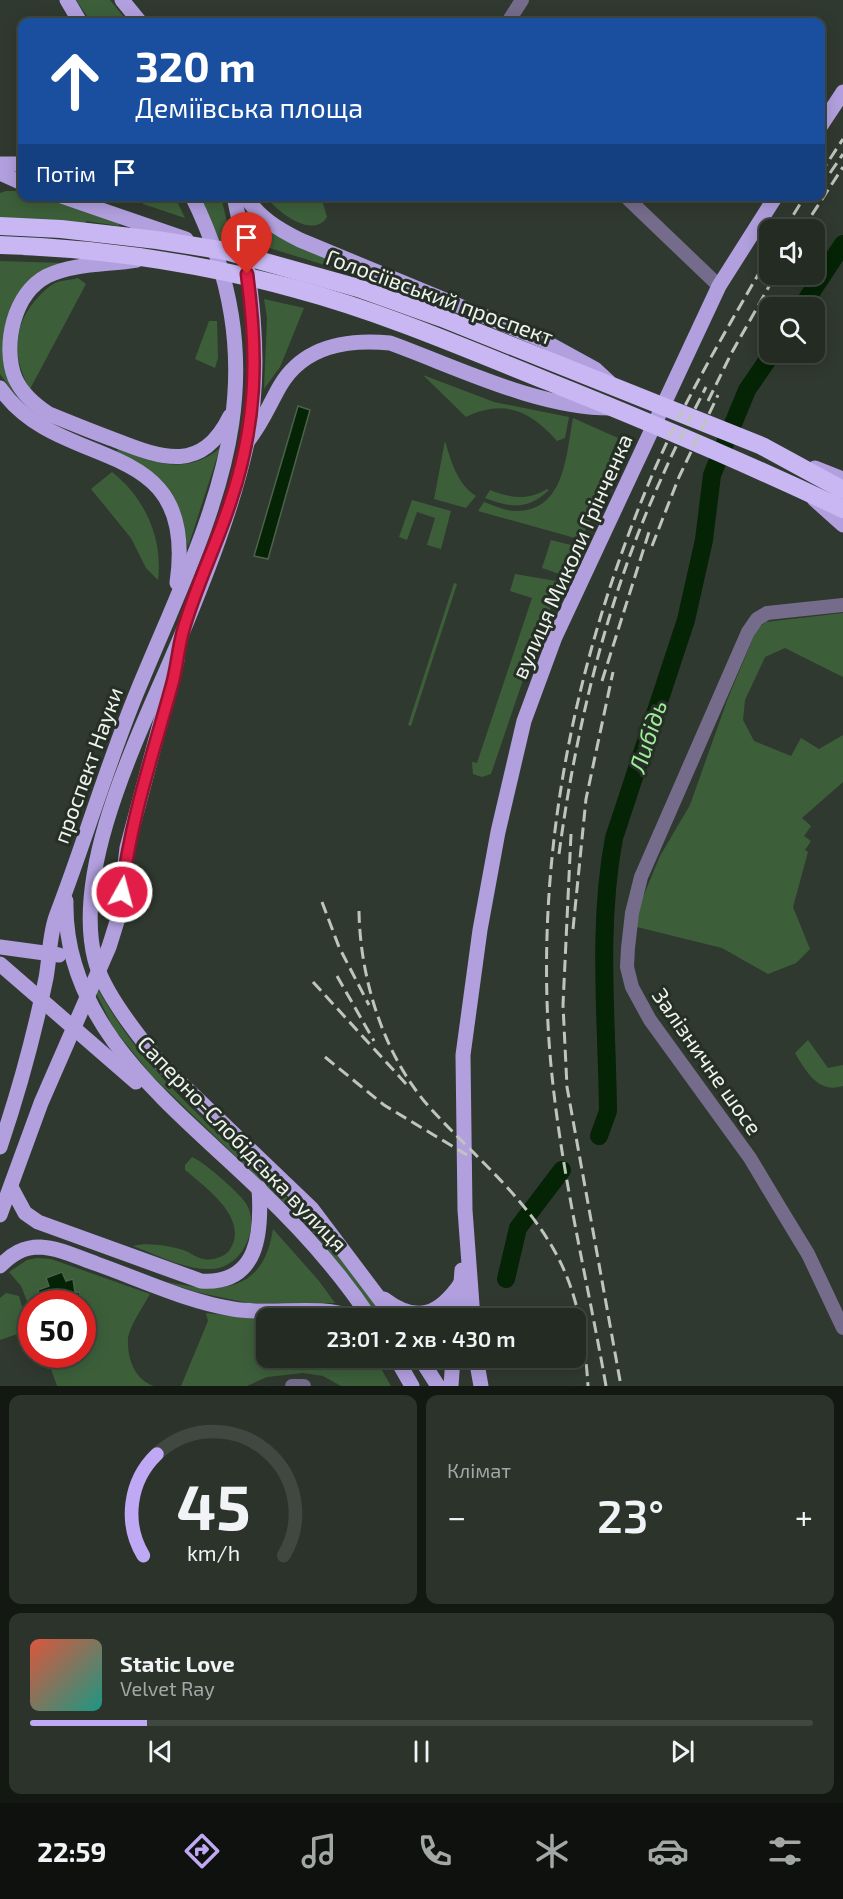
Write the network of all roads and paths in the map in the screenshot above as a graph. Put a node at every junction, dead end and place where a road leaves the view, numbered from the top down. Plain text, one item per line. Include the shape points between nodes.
1 (67, 0) edge
2 (122, 0) edge
3 (522, 0) edge
4 (78, 18) edge
5 (137, 18) edge
6 (511, 18) edge
7 (843, 92) edge
8 (825, 119) edge
9 (0, 164) edge
10 (18, 164) edge
11 (0, 172) edge
12 (18, 182) edge
13 (18, 184) edge
14 (0, 185) edge
15 (76, 201) edge
16 (194, 201) edge
17 (235, 201) edge
18 (248, 201) edge
19 (630, 201) edge
20 (773, 201) edge
21 (0, 226) edge
22 (0, 245) edge
23 (226, 251) junction
24 (146, 258) junction
25 (719, 286) junction
26 (614, 386) junction
27 (0, 388) edge
28 (236, 404) junction
29 (616, 408) junction
30 (247, 441) junction
31 (792, 462) junction
32 (843, 479) edge
33 (843, 490) edge
34 (805, 491) junction
35 (843, 509) edge
36 (843, 525) edge
37 (843, 605) edge
38 (174, 606) junction
39 (183, 631) junction
40 (67, 892) junction
41 (0, 947) edge
42 (49, 955) junction
43 (72, 956) junction
44 (95, 961) junction
45 (0, 964) edge
46 (41, 998) junction
47 (160, 1097) junction
48 (0, 1147) edge
49 (13, 1181) junction
50 (259, 1188) junction
51 (465, 1210) junction
52 (0, 1215) edge
53 (0, 1266) edge
54 (461, 1283) junction
55 (376, 1293) junction
56 (362, 1308) edge
57 (387, 1308) edge
58 (459, 1308) edge
59 (472, 1308) edge
60 (256, 1311) edge
61 (843, 1328) edge
62 (402, 1368) edge
63 (426, 1368) edge
64 (452, 1368) edge
65 (478, 1368) edge
66 (292, 1386) edge
67 (304, 1386) edge
68 (412, 1386) edge
69 (438, 1386) edge
70 (451, 1386) edge
71 (481, 1386) edge

1 - 4 main road
2 - 5 main road
3 - 6 street
7 - 8 main road
9 - 10 main road
11 - 12 main road
13 - 14 main road
15 - 23 main road
16 - 28 main road, проспект Науки via 227,289 235,332
17 - 30 main road via 255,335
18 - 26 main road via 270,225 544,341 595,369
19 - 25 street
20 - 25 main road, вулиця Миколи Грінченка
21 - 23 highway, Голосіївський проспект via 61,229
22 - 24 highway, Голосіївський проспект
23 - 26 highway, Голосіївський проспект via 394,299
24 - 28 main road via 106,266 81,266 47,276 35,284 16,315 10,340 16,380 34,404 49,414 163,458 191,455 216,439
24 - 29 highway, Голосіївський проспект via 295,288 350,305
25 - 51 main road, вулиця Миколи Грінченка via 555,637 525,721 498,832 463,1055
26 - 31 highway, Голосіївський проспект
27 - 38 main road via 27,419 133,466 161,490 180,543
28 - 38 main road, проспект Науки via 216,497
29 - 30 main road via 586,408 554,401 390,343 342,342 324,347 294,368 279,387 260,427
29 - 34 highway, Голосіївський проспект
30 - 39 main road, проспект Науки via 231,501
31 - 32 main road
31 - 33 highway, Голосіївський проспект
34 - 35 highway, Голосіївський проспект
34 - 36 main road
37 - 61 street, Залізничне шосе via 767,613 748,632 641,877 632,913 627,966 632,987 650,1020 750,1158 808,1254
38 - 40 main road, проспект Науки via 116,744
39 - 44 main road, проспект Науки via 139,733 98,854 90,905
39 - 49 main road, проспект Науки via 127,849 119,915
40 - 42 main road, проспект Науки via 56,916
40 - 43 main road, Саперно-Слобідська вулиця
41 - 42 main road
42 - 43 main road
42 - 46 main road, проспект Науки
43 - 44 main road
43 - 47 main road, Саперно-Слобідська вулиця via 82,986 115,1043
44 - 55 main road, Саперно-Слобідська вулиця via 125,1016 161,1064 312,1209
45 - 46 main road
46 - 47 main road via 135,1082
46 - 48 main road, проспект Науки via 23,1079
47 - 50 main road, Саперно-Слобідська вулиця
49 - 50 main road via 25,1213 38,1222 201,1281 214,1282 236,1273 255,1251 261,1214
49 - 52 main road, проспект Науки
50 - 56 main road, Саперно-Слобідська вулиця via 318,1249
51 - 54 main road, вулиця Миколи Грінченка
51 - 59 main road, вулиця Миколи Грінченка
53 - 60 main road via 23,1250 52,1248 210,1304
54 - 55 main road via 444,1305 422,1312 403,1310
54 - 58 main road, вулиця Миколи Грінченка
55 - 57 main road, Саперно-Слобідська вулиця
62 - 68 main road
63 - 69 main road
64 - 70 main road
65 - 71 main road
66 - 67 street

